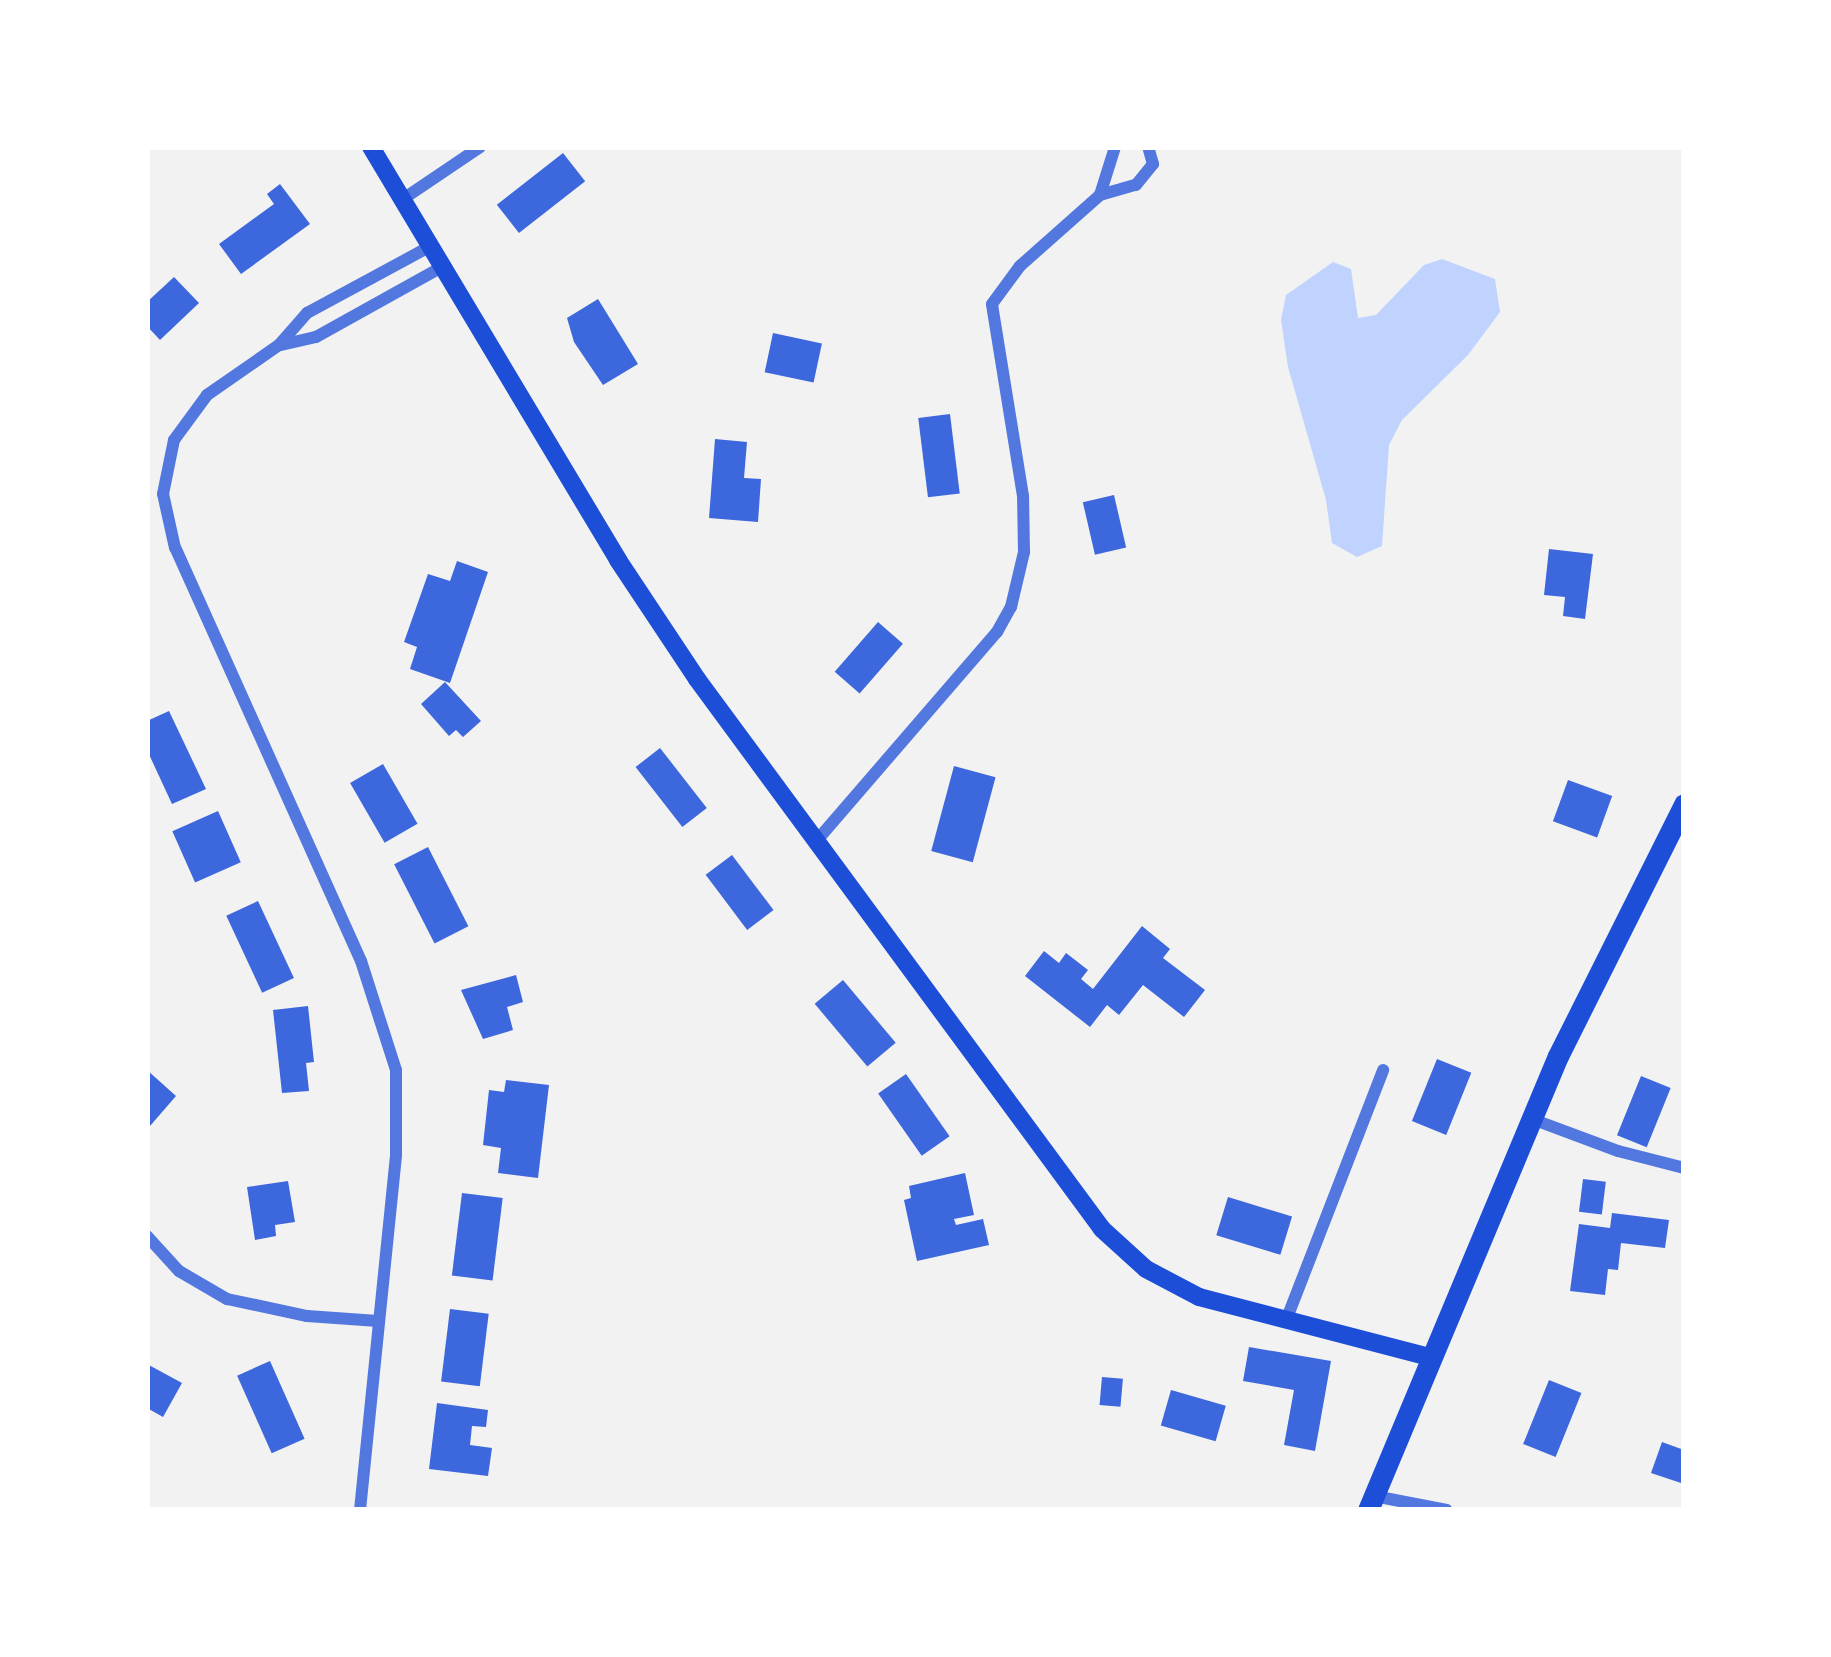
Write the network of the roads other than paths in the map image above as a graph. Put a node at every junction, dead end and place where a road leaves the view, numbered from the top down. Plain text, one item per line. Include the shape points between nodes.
1 (371, 147) edge
2 (480, 147) edge
3 (1115, 147) edge
4 (1148, 147) edge
5 (1100, 195) junction
6 (403, 199) junction
7 (429, 248) junction
8 (440, 268) junction
9 (280, 345) junction
10 (1684, 804) edge
11 (819, 838) junction
12 (1383, 1070) dead end
13 (1532, 1119) junction
14 (1684, 1168) edge
15 (147, 1235) edge
16 (1287, 1318) junction
17 (378, 1321) junction
18 (1429, 1357) junction
19 (1371, 1503) edge
20 (360, 1510) edge
21 (1447, 1510) edge

1 - 6 main road
2 - 6 street
3 - 5 street
4 - 5 street via 1154,164 1136,185
5 - 11 street via 1020,266 992,304 1023,496 1024,553 1011,608
6 - 7 main road
7 - 8 main road
7 - 9 street via 307,313
8 - 9 street via 316,338
8 - 11 main road via 618,560
9 - 17 street via 230,376 189,416 170,453 163,494 175,548 390,1042 396,1155
10 - 13 main road
11 - 16 main road via 1015,1116 1122,1251 1199,1297
12 - 16 street
13 - 14 street
13 - 18 main road
15 - 17 street via 179,1271 227,1299
16 - 18 main road
17 - 20 street
18 - 19 main road
19 - 21 street

